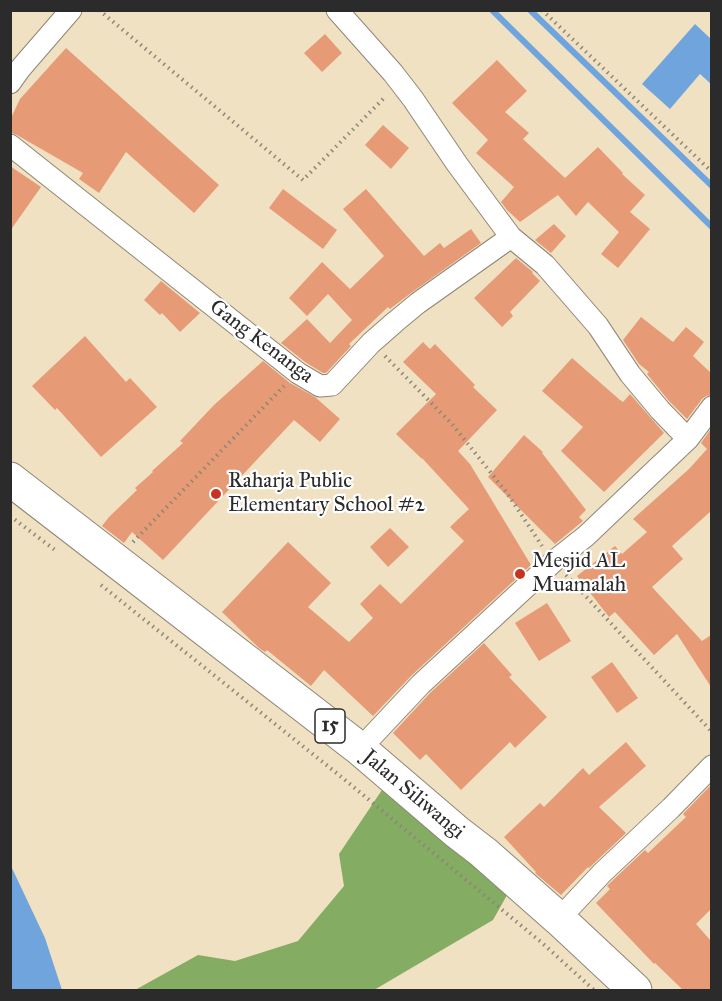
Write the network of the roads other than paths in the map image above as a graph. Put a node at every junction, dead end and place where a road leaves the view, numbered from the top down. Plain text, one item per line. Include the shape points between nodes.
1 (71, 10) edge
2 (337, 10) edge
3 (10, 83) edge
4 (10, 145) edge
5 (511, 237) junction
6 (711, 407) edge
7 (688, 439) junction
8 (10, 479) edge
9 (360, 750) junction
10 (711, 766) edge
11 (559, 919) junction
12 (635, 990) edge

1 - 3 street
2 - 5 street via 413,99
4 - 5 street, Gang Kenanga via 320,387 332,385 371,343 418,303
5 - 7 street via 545,266 598,326 630,374
6 - 7 street
7 - 9 street via 421,684
8 - 9 highway, Jalan Siliwangi / 15 via 107,572
9 - 11 highway, Jalan Siliwangi / 15
10 - 11 street
11 - 12 highway, Jalan Siliwangi / 15

